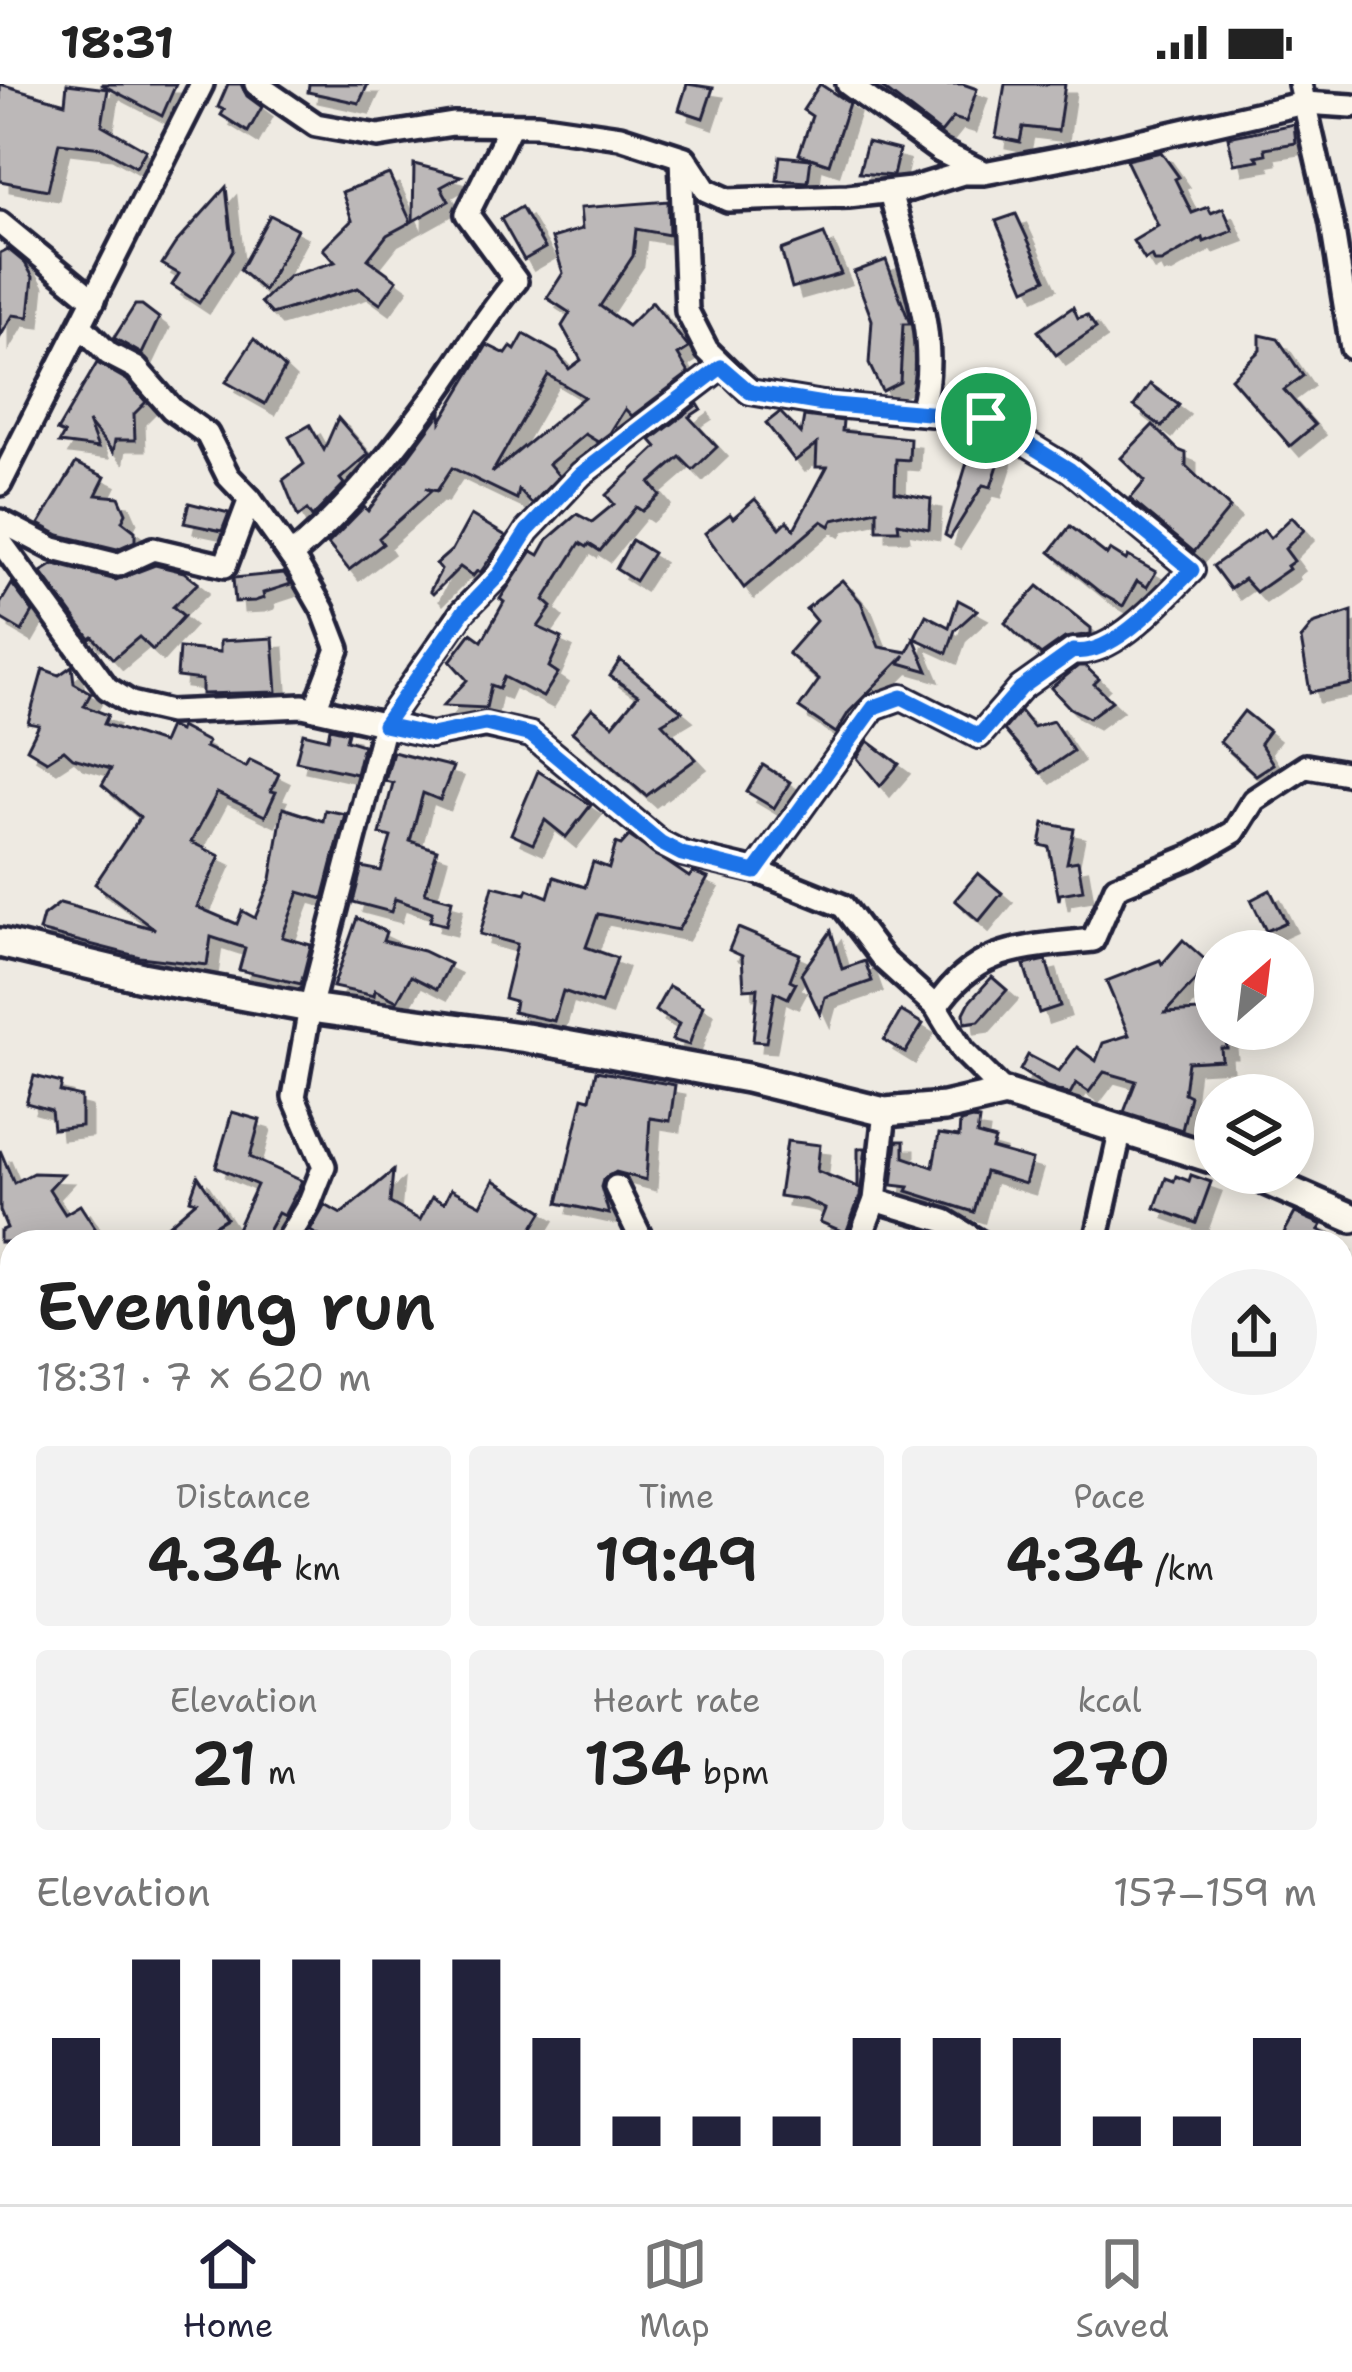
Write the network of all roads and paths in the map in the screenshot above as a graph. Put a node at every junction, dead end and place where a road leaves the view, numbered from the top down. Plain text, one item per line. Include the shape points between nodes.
1 (202, 84) edge
2 (256, 84) edge
3 (848, 84) edge
4 (1302, 93) edge
5 (1352, 106) edge
6 (511, 125) junction
7 (681, 157) junction
8 (984, 173) junction
9 (890, 192) junction
10 (0, 224) edge
11 (94, 300) junction
12 (81, 326) junction
13 (1352, 348) edge
14 (721, 367) junction
15 (921, 410) junction
16 (0, 484) edge
17 (250, 499) junction
18 (0, 521) edge
19 (0, 541) edge
20 (291, 556) junction
21 (315, 709) junction
22 (384, 725) junction
23 (1352, 774) edge
24 (755, 872) junction
25 (0, 944) edge
26 (936, 1007) junction
27 (310, 1008) junction
28 (1005, 1093) junction
29 (885, 1112) junction
30 (1120, 1129) junction
31 (1194, 1152) edge
32 (616, 1186) dead end
33 (1297, 1194) edge
34 (875, 1200) junction
35 (1352, 1218) edge
36 (293, 1230) edge
37 (637, 1230) edge
38 (864, 1230) edge
39 (960, 1230) edge
40 (1099, 1230) edge

1 - 11 street
2 - 6 street via 316,125 378,136
3 - 8 street
4 - 5 street
4 - 8 street via 1257,116
4 - 13 street
6 - 7 street via 620,137
6 - 20 street via 467,214 516,281 415,421 329,525
7 - 9 street via 706,190 728,200
7 - 14 street via 687,311
8 - 9 street
9 - 15 street via 927,332 930,382
10 - 11 street
11 - 12 street
12 - 16 street
12 - 17 street via 207,434
14 - 15 street via 750,392
14 - 22 street via 581,474 527,531
15 - 24 street via 986,418 1070,470 1192,570 1126,633 1073,651 1021,688 979,736 902,697 874,707
17 - 18 street via 225,566 153,549 118,565 54,549
17 - 20 street
19 - 21 street via 107,688 131,703 170,712
20 - 21 street via 338,649
21 - 22 street
22 - 24 street via 431,735 485,724 531,735 661,843
22 - 27 street
23 - 26 street via 1306,766 1254,800 1234,832 1116,887 1093,940 1006,950 955,978
24 - 26 street via 843,906
25 - 27 street
26 - 28 street via 963,1051
27 - 29 street via 527,1038
27 - 36 street via 294,1097 324,1166
28 - 29 street
28 - 30 street
29 - 34 street
30 - 31 street
30 - 40 street
32 - 37 street
33 - 35 street
34 - 38 street
34 - 39 street

